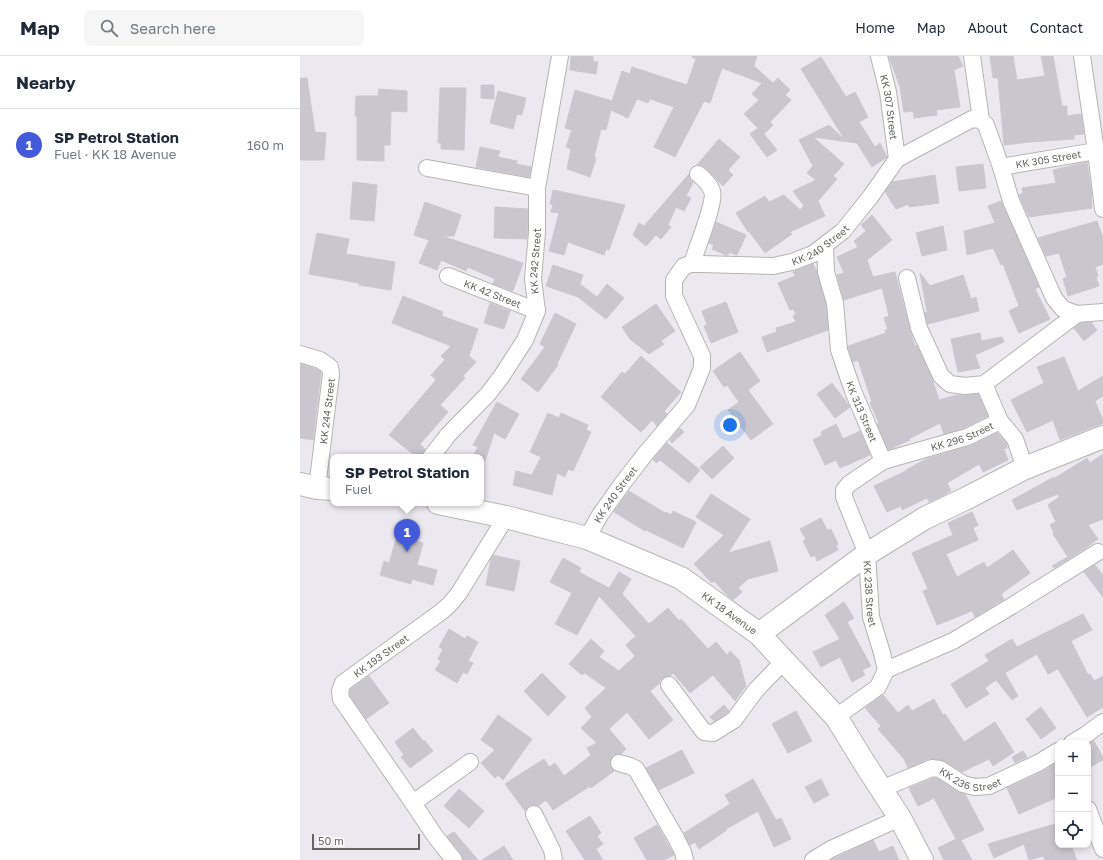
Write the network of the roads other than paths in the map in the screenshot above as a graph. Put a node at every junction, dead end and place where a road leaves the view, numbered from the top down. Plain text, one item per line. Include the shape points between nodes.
1 (560, 56) edge
2 (879, 56) edge
3 (972, 56) edge
4 (1082, 56) edge
5 (981, 120) junction
6 (1096, 151) junction
7 (897, 159) junction
8 (1000, 167) junction
9 (427, 168) dead end
10 (698, 174) dead end
11 (537, 188) junction
12 (1103, 209) edge
13 (825, 245) junction
14 (691, 264) junction
15 (448, 276) dead end
16 (907, 278) dead end
17 (537, 311) junction
18 (1103, 312) edge
19 (1077, 314) junction
20 (300, 354) edge
21 (984, 384) junction
22 (1000, 421) junction
23 (1103, 437) edge
24 (433, 454) edge
25 (883, 461) junction
26 (1025, 468) junction
27 (317, 487) edge
28 (453, 506) edge
29 (506, 517) junction
30 (587, 538) junction
31 (1098, 552) dead end
32 (867, 554) junction
33 (759, 634) junction
34 (784, 661) junction
35 (886, 670) junction
36 (669, 685) dead end
37 (836, 717) junction
38 (1103, 722) edge
39 (1077, 740) edge
40 (1055, 753) edge
41 (470, 762) dead end
42 (619, 763) dead end
43 (881, 789) junction
44 (413, 802) junction
45 (1089, 812) edge
46 (534, 814) dead end
47 (900, 818) junction
48 (1103, 849) edge
49 (454, 860) edge
50 (554, 860) edge
51 (684, 860) edge
52 (813, 860) edge
53 (922, 860) edge

1 - 11 street, KK 242 Street
2 - 7 street, KK 307 Street via 888,92
3 - 5 street
4 - 6 street
5 - 7 street, KK 240 Street via 972,119
5 - 8 street via 986,125
6 - 8 street, KK 305 Street
6 - 12 street
7 - 13 street, KK 240 Street via 855,217 843,231
8 - 19 street via 1011,201 1054,298 1063,309
9 - 11 street
10 - 14 street via 710,186 713,198
11 - 17 street, KK 242 Street via 533,279
13 - 14 street, KK 240 Street via 813,254 773,266
13 - 25 street, KK 313 Street via 826,272 835,302 839,350 853,391
14 - 30 street, KK 240 Street via 684,266 674,280 674,296 702,356 702,368 687,405 626,478 600,514
15 - 17 street, KK 42 Street
16 - 21 street via 919,328 941,376 950,384
17 - 24 street, KK 242 Street via 525,340 501,377
18 - 19 street
19 - 21 street
20 - 27 street, KK 244 Street via 320,360 330,367 331,374
21 - 22 street
22 - 25 street, KK 296 Street via 967,437
22 - 26 street, KK 296 Street via 1015,438
23 - 26 main road
25 - 32 street via 844,490 844,497
26 - 32 main road, KK 238 Street via 925,518
28 - 29 main road, KK 18 Avenue
29 - 30 main road, KK 18 Avenue
29 - 44 street, KK 193 Street via 450,604 344,683 340,691 341,700
30 - 33 main road, KK 18 Avenue via 681,578
31 - 35 street via 954,641
32 - 33 main road
32 - 35 street, KK 238 Street via 871,617
33 - 34 main road, KK 18 Avenue
34 - 36 street via 756,690 734,720 713,733 704,732
34 - 37 main road, KK 18 Avenue
35 - 37 street via 878,687
37 - 43 main road, KK 18 Avenue
38 - 39 street
40 - 43 street, KK 236 Street via 989,786 975,787 963,784 940,769 932,768
41 - 44 street
42 - 51 street via 636,769 676,838
43 - 47 main road, KK 18 Avenue
44 - 49 street, KK 193 Street
45 - 48 street
46 - 50 street via 552,850
47 - 52 street via 831,849
47 - 53 main road, KK 18 Avenue

